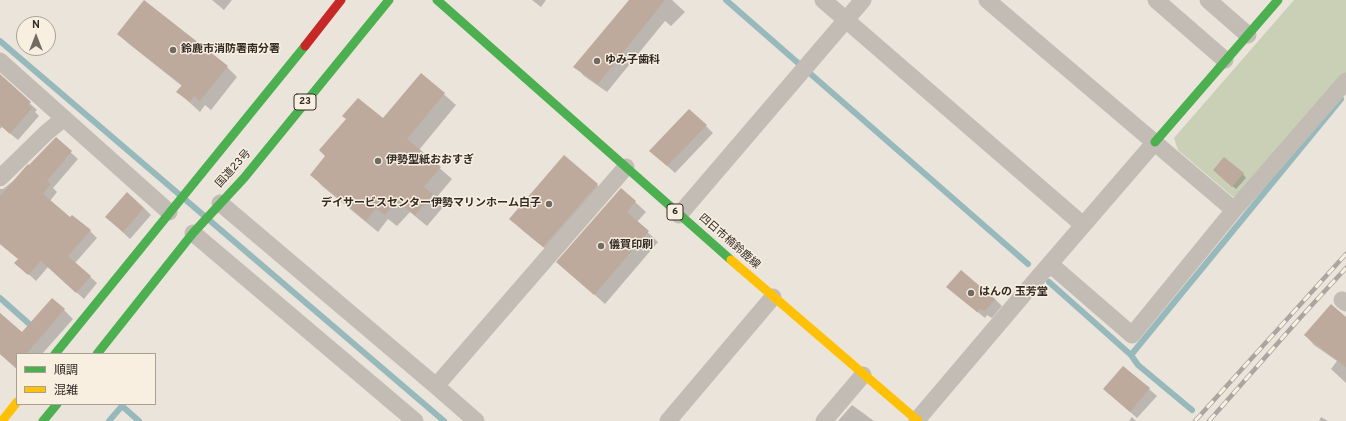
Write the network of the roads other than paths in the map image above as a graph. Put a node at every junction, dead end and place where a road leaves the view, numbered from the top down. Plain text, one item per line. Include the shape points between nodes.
1 (341, 0) edge
2 (389, 0) edge
3 (437, 0) edge
4 (823, 0) edge
5 (863, 0) edge
6 (987, 0) edge
7 (1156, 0) edge
8 (1208, 0) edge
9 (1278, 0) edge
10 (846, 20) junction
11 (1248, 35) junction
12 (1225, 60) junction
13 (0, 61) edge
14 (1346, 81) edge
15 (64, 118) junction
16 (1155, 142) junction
17 (626, 167) junction
18 (0, 178) edge
19 (220, 203) junction
20 (172, 209) junction
21 (1234, 210) junction
22 (679, 215) junction
23 (1083, 225) junction
24 (197, 229) junction
25 (1049, 265) junction
26 (773, 297) junction
27 (57, 353) edge
28 (98, 353) edge
29 (863, 375) junction
30 (436, 386) junction
31 (16, 403) edge
32 (56, 405) edge
33 (2, 421) edge
34 (43, 421) edge
35 (414, 421) edge
36 (476, 421) edge
37 (668, 421) edge
38 (824, 421) edge
39 (917, 421) edge

1 - 20 main road, 国道23号
2 - 19 main road, 国道23号 / 23 via 244,178
3 - 17 main road, 四日市楠鈴鹿線 / 6
4 - 10 street
5 - 10 street
6 - 16 street
7 - 12 street
8 - 11 street
9 - 11 main road
10 - 22 street
10 - 23 street
11 - 12 main road
12 - 16 main road
13 - 15 street
14 - 21 street
15 - 18 street
15 - 20 street
16 - 21 street
16 - 23 street
17 - 22 main road, 四日市楠鈴鹿線 / 6
17 - 30 street
19 - 24 main road, 国道23号 / 23
19 - 30 street
20 - 27 main road, 国道23号
21 - 25 street via 1132,335
22 - 26 main road, 四日市楠鈴鹿線 / 6
23 - 25 street
24 - 28 main road, 国道23号 / 23
24 - 35 street
25 - 39 street
26 - 29 main road, 四日市楠鈴鹿線 / 6
26 - 37 street
29 - 38 street
29 - 39 main road, 四日市楠鈴鹿線 / 6
30 - 36 street
31 - 33 main road
32 - 34 main road

